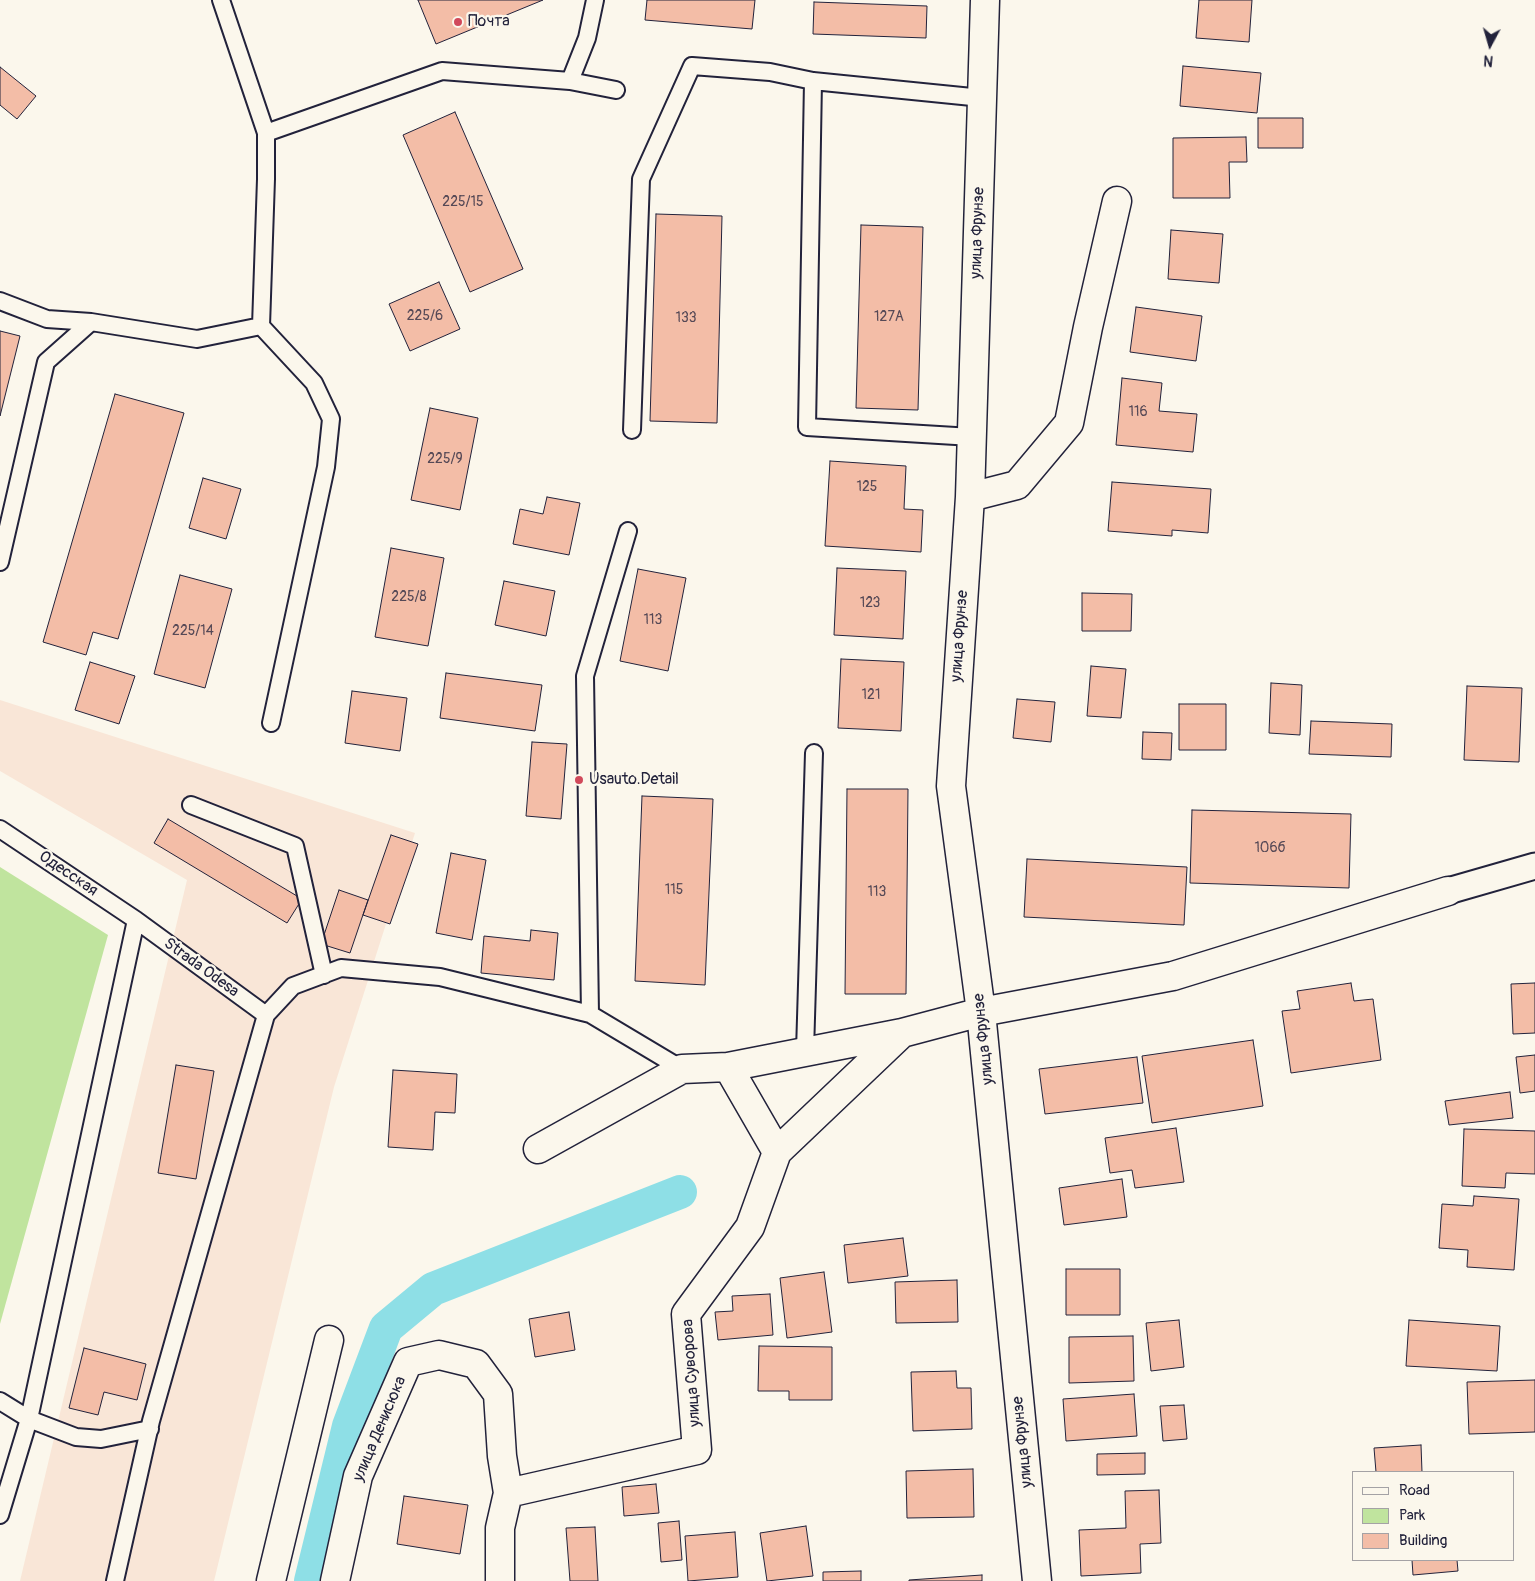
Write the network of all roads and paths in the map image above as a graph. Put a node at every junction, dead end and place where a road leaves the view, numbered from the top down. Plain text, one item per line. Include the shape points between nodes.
1 (221, 0) edge
2 (595, 0) edge
3 (986, 0) edge
4 (570, 81) junction
5 (813, 81) junction
6 (616, 90) dead end
7 (982, 98) junction
8 (266, 133) junction
9 (1117, 201) dead end
10 (0, 301) edge
11 (90, 322) junction
12 (261, 326) junction
13 (632, 430) dead end
14 (972, 437) junction
15 (970, 497) junction
16 (628, 531) dead end
17 (0, 562) edge
18 (271, 723) dead end
19 (814, 753) dead end
20 (191, 805) dead end
21 (0, 829) edge
22 (1535, 866) edge
23 (1448, 891) joint
24 (136, 920) junction
25 (324, 975) junction
26 (981, 1012) junction
27 (590, 1014) junction
28 (266, 1015) junction
29 (902, 1033) junction
30 (805, 1051) junction
31 (728, 1066) junction
32 (682, 1069) junction
33 (538, 1149) dead end
34 (777, 1152) junction
35 (329, 1340) dead end
36 (0, 1401) edge
37 (29, 1420) junction
38 (150, 1429) junction
39 (508, 1493) junction
40 (0, 1515) edge
41 (115, 1581) edge
42 (271, 1581) edge
43 (335, 1581) edge
44 (500, 1581) edge
45 (1037, 1581) edge

1 - 8 lane
2 - 4 lane via 587,38
3 - 7 street, улица Фрунзе
4 - 6 lane
4 - 8 lane via 442,71
5 - 7 lane
5 - 13 lane via 770,72 692,66 641,178
5 - 14 lane via 807,427
7 - 14 street, улица Фрунзе
8 - 12 lane
9 - 15 street via 1069,423 1018,485
10 - 11 lane via 47,319
11 - 12 lane via 197,339
11 - 17 lane via 46,362
12 - 18 lane via 314,383 331,419 326,467
14 - 15 street, улица Фрунзе
15 - 26 street, улица Фрунзе via 951,786
16 - 27 lane via 585,676
19 - 30 lane
20 - 25 lane via 295,846
21 - 24 lane, Одесская
22 - 23 street
23 - 26 street via 1173,976
24 - 28 lane, Strada Odesa
24 - 37 lane
25 - 27 lane via 341,968 440,977
25 - 28 lane via 293,986
26 - 29 street
26 - 45 street, улица Фрунзе
27 - 32 lane
28 - 38 lane
29 - 30 street
29 - 34 street, улица Суворова
30 - 31 street
31 - 32 street
31 - 34 street
32 - 33 street
34 - 39 street, улица Суворова via 750,1227 686,1314 697,1450
35 - 42 street
36 - 37 lane
37 - 38 lane via 76,1437 100,1439
37 - 40 lane
38 - 41 lane
39 - 43 street, улица Денисюка via 498,1394 476,1364 438,1355 408,1362 358,1476
39 - 44 street via 500,1528

